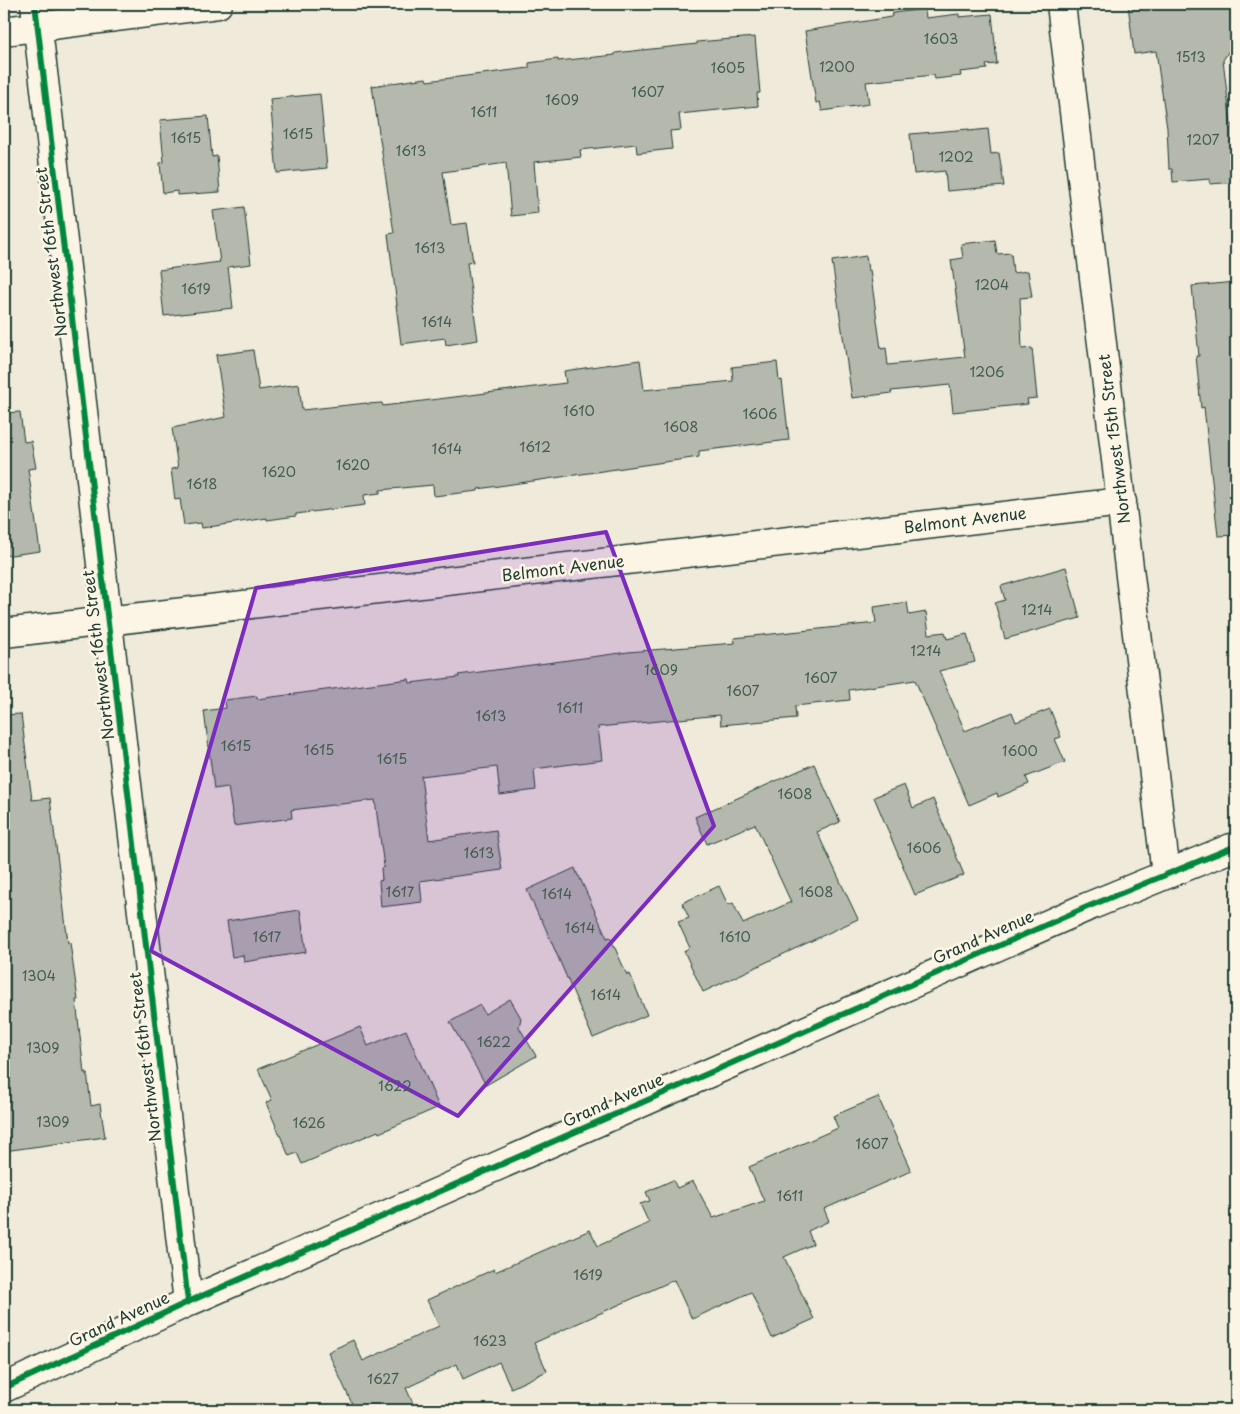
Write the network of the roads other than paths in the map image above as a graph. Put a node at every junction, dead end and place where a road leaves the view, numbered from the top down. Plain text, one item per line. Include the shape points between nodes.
1 (218, 4) edge
2 (1061, 4) edge
3 (37, 15) edge
4 (4, 30) edge
5 (1122, 502) junction
6 (108, 621) junction
7 (4, 633) edge
8 (1236, 846) edge
9 (1166, 874) junction
10 (188, 1302) junction
11 (4, 1388) edge

1 - 3 street
2 - 5 street, Northwest 15th Street
3 - 4 street
3 - 6 street, Northwest 16th Street
5 - 6 street, Belmont Avenue
5 - 9 street, Northwest 15th Street
6 - 7 street, Belmont Avenue
6 - 10 street, Northwest 16th Street
8 - 9 street, Grand Avenue
9 - 10 street, Grand Avenue
10 - 11 street, Grand Avenue

